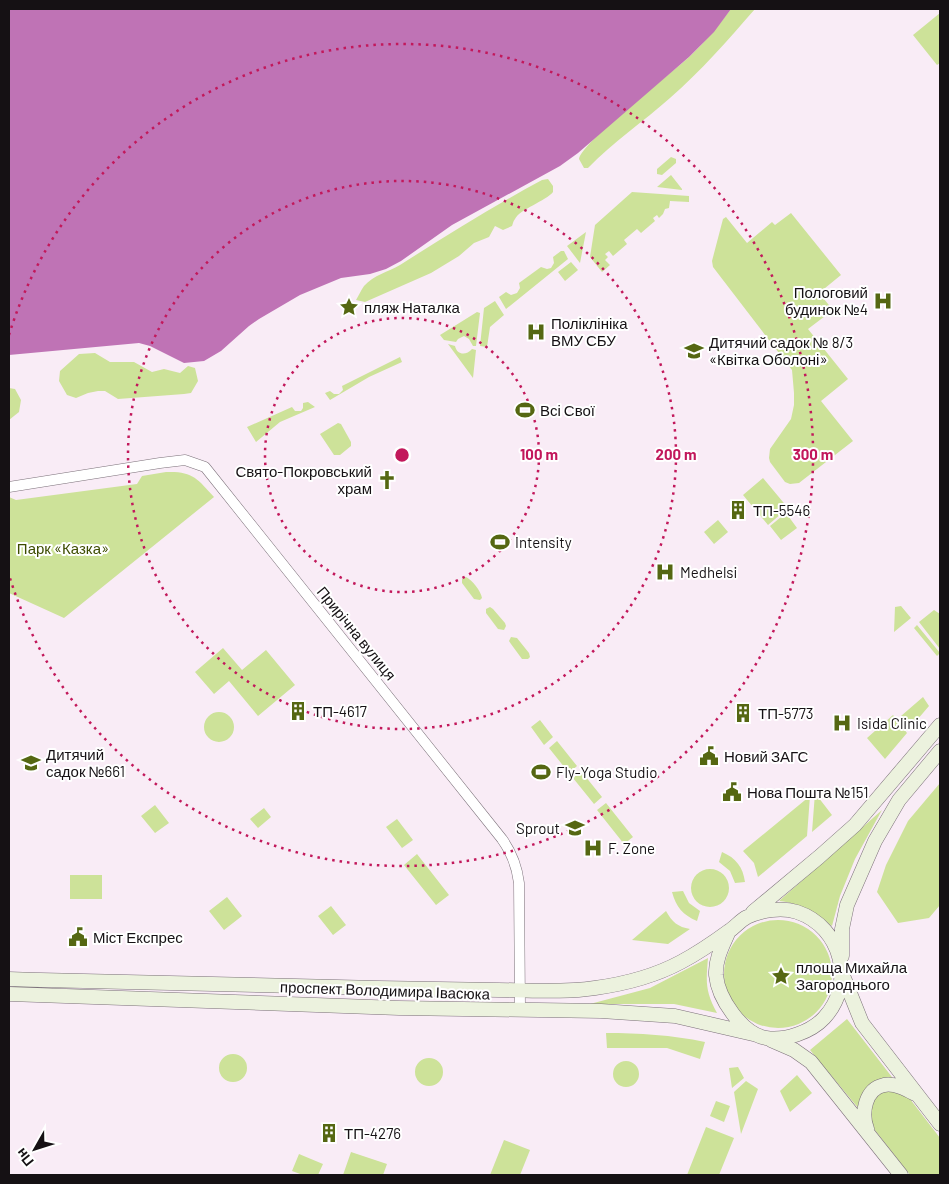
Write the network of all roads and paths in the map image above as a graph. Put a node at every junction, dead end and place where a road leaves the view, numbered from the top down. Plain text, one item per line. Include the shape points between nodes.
1 (9, 487) edge
2 (940, 725) edge
3 (940, 751) edge
4 (746, 918) junction
5 (729, 931) junction
6 (842, 968) junction
7 (9, 979) edge
8 (520, 990) junction
9 (9, 994) edge
10 (520, 1008) junction
11 (763, 1037) junction
12 (918, 1096) junction
13 (940, 1124) edge
14 (868, 1133) junction
15 (901, 1175) edge

1 - 8 street, Прирічна вулиця via 160,462 184,460 206,467 510,851 519,883
2 - 4 main road via 855,825
3 - 6 main road via 900,800 875,841 847,905 842,929
4 - 5 main road
4 - 6 main road via 777,909 796,912 814,920 835,946
5 - 8 main road, проспект Володимира Івасюка via 681,962 648,976 584,990
5 - 11 main road via 719,954 716,973 720,992 729,1010 742,1024
6 - 11 main road via 840,992 823,1019 809,1030 789,1037
6 - 12 main road via 862,1023
7 - 8 main road, проспект Володимира Івасюка
8 - 10 street, Прирічна вулиця
9 - 10 main road, проспект Володимира Івасюка via 399,1008
10 - 11 main road, проспект Володимира Івасюка via 675,1016
11 - 14 main road via 794,1050 811,1062
12 - 13 main road
12 - 14 main road via 894,1085 877,1088 866,1100 863,1113
14 - 15 main road

